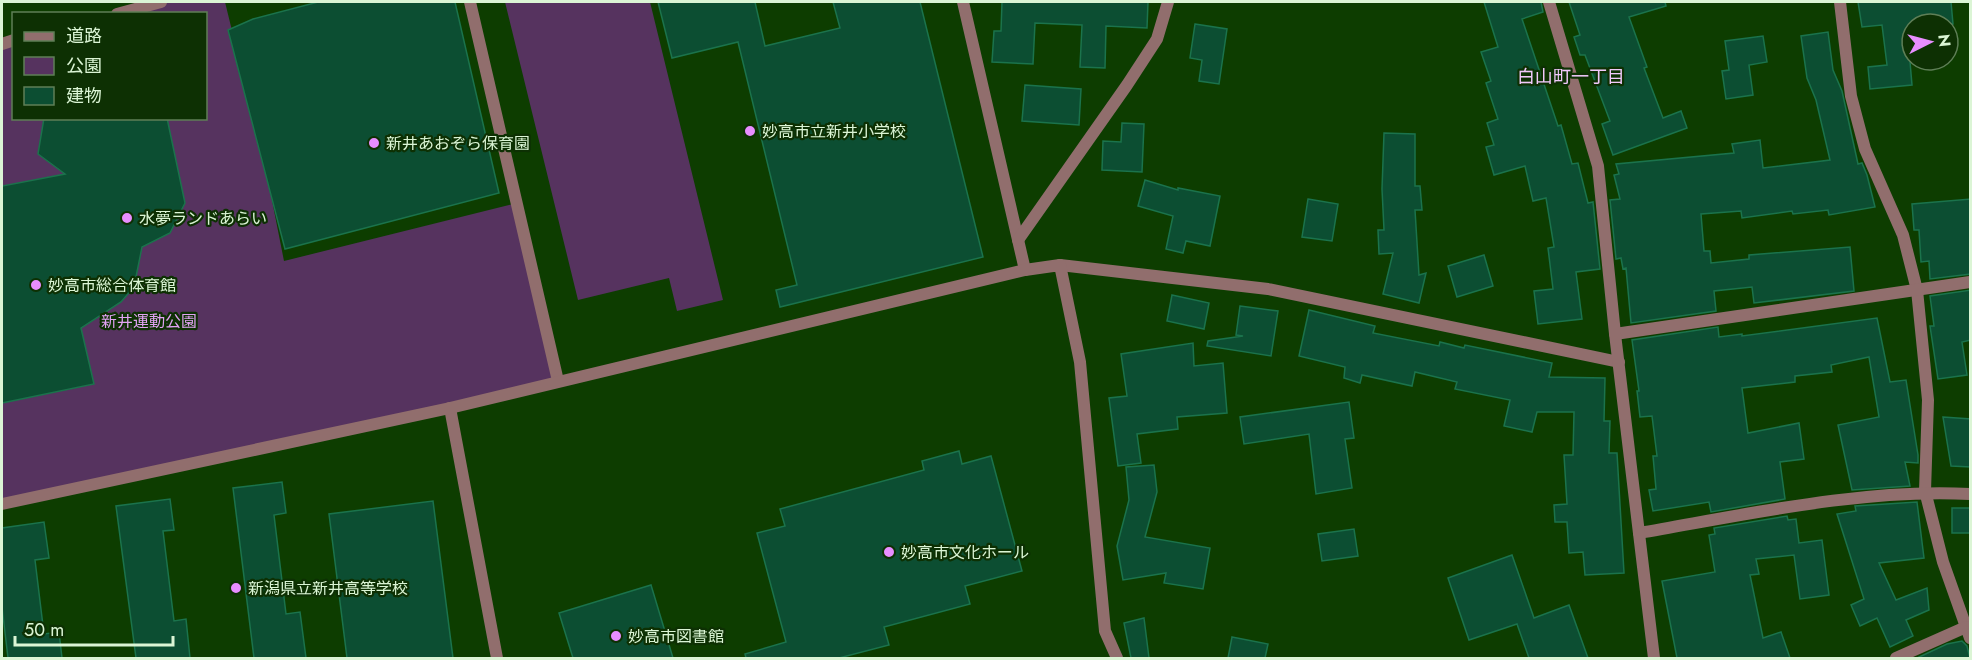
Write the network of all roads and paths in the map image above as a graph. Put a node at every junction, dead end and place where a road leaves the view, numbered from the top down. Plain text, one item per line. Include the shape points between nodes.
1 (160, 2) edge
2 (470, 2) edge
3 (963, 2) edge
4 (1168, 2) edge
5 (1549, 2) edge
6 (1840, 2) edge
7 (124, 12) edge
8 (1018, 240) junction
9 (1060, 265) junction
10 (1025, 270) junction
11 (1971, 282) edge
12 (1917, 290) junction
13 (1615, 334) junction
14 (1619, 362) junction
15 (558, 381) junction
16 (450, 408) junction
17 (1925, 491) junction
18 (1971, 494) edge
19 (2, 504) edge
20 (1639, 533) junction
21 (1968, 632) edge
22 (496, 658) edge
23 (1117, 658) edge
24 (1654, 658) edge
25 (1896, 658) edge

1 - 7 street
2 - 15 street
3 - 8 street
4 - 8 street via 1157,39
5 - 13 street via 1598,166
6 - 12 street via 1851,96 1865,149 1903,235
8 - 10 street
9 - 10 street
9 - 14 street via 1268,289
9 - 23 street via 1080,362 1105,631
10 - 15 street
11 - 12 street
12 - 13 street
12 - 17 street via 1928,400
13 - 14 street
14 - 20 street
15 - 16 street
16 - 19 street
16 - 22 street
17 - 18 street
17 - 20 street
17 - 21 street via 1943,562
20 - 24 street
21 - 25 street

